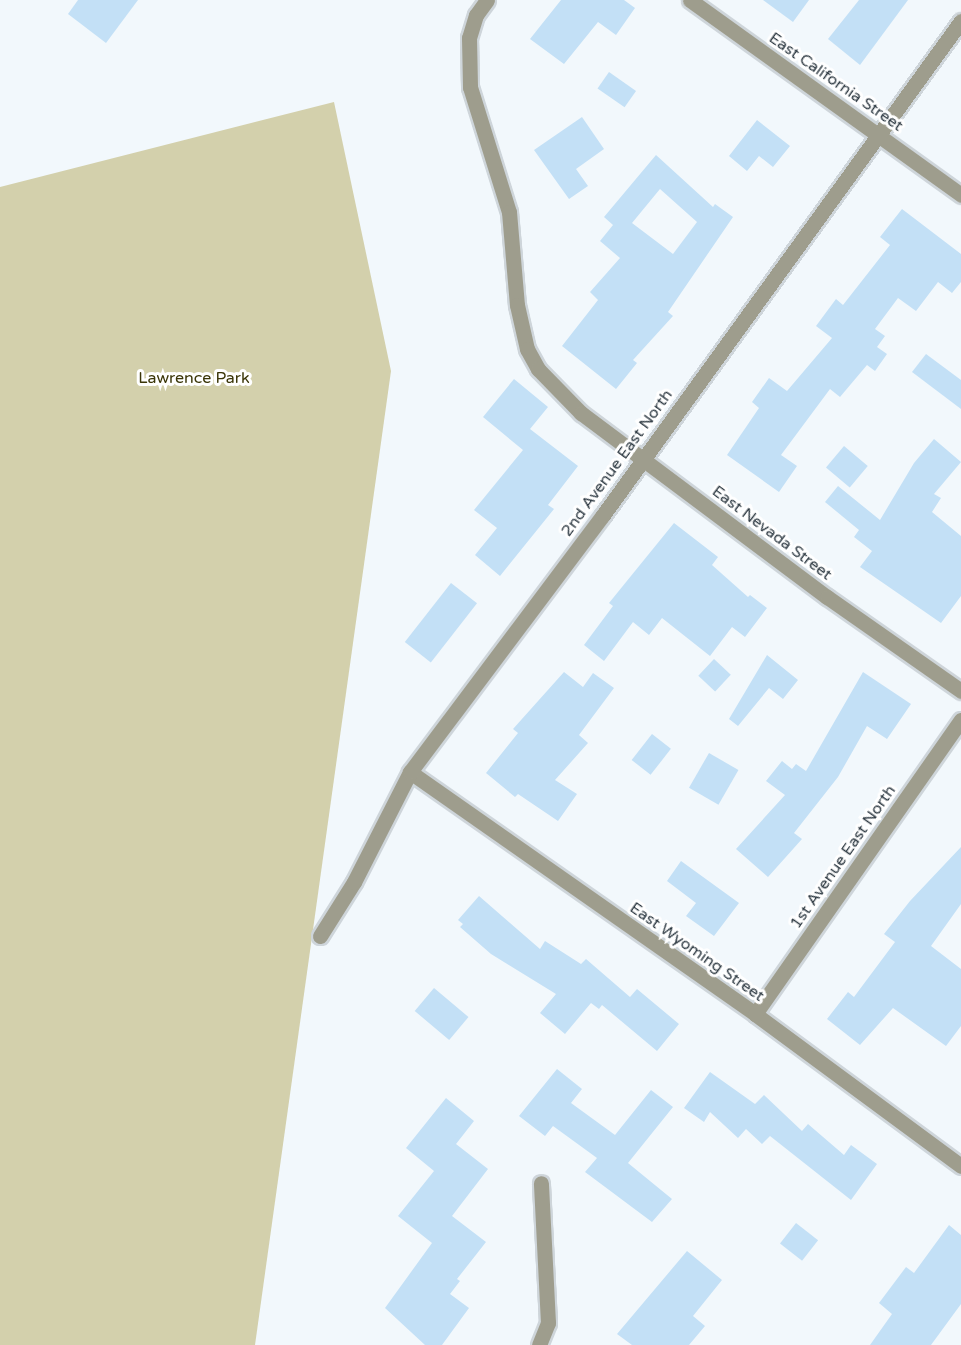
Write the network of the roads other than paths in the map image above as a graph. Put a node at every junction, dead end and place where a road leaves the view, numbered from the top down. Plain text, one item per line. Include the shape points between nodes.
1 (487, 0) edge
2 (690, 0) edge
3 (961, 21) edge
4 (878, 134) junction
5 (961, 195) edge
6 (642, 458) junction
7 (961, 692) edge
8 (961, 720) edge
9 (410, 772) junction
10 (320, 936) dead end
11 (755, 1014) junction
12 (961, 1166) edge
13 (541, 1184) dead end
14 (539, 1345) edge

1 - 6 street, East Nevada Street via 476,15 469,38 470,87 510,212 517,305 527,349 538,369 564,398
2 - 4 street, East California Street
3 - 4 street, 2nd Avenue East North
4 - 5 street, East California Street
4 - 6 street, 2nd Avenue East North
6 - 7 street, East Nevada Street
6 - 9 street, 2nd Avenue East North
8 - 11 street, 1st Avenue East North
9 - 10 street, 2nd Avenue East North via 354,882
9 - 11 street, East Wyoming Street
11 - 12 street, East Wyoming Street
13 - 14 street via 548,1323

